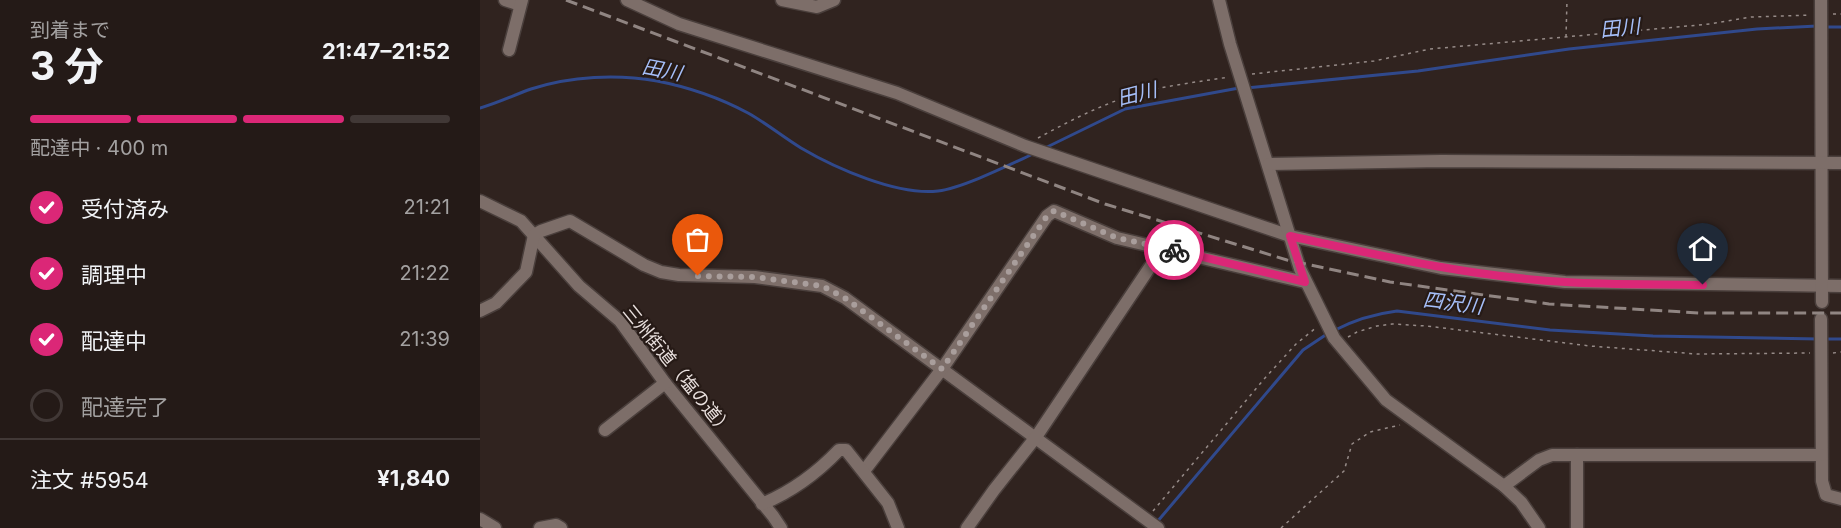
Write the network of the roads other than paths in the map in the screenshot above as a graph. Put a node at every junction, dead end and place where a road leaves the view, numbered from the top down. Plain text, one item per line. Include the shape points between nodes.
1 (505, 0) edge
2 (627, 0) edge
3 (782, 0) edge
4 (834, 0) edge
5 (1219, 0) edge
6 (1821, 0) edge
7 (521, 3) edge
8 (509, 50) dead end
9 (1820, 163) junction
10 (1841, 163) edge
11 (1269, 164) junction
12 (480, 201) edge
13 (534, 235) junction
14 (1290, 236) junction
15 (1171, 250) junction
16 (1305, 282) junction
17 (1822, 286) junction
18 (1841, 286) edge
19 (1822, 302) dead end
20 (480, 311) edge
21 (1821, 319) dead end
22 (942, 369) junction
23 (665, 383) junction
24 (605, 430) dead end
25 (1036, 437) junction
26 (1577, 455) junction
27 (1821, 455) junction
28 (864, 471) junction
29 (1504, 486) junction
30 (1841, 500) edge
31 (762, 504) junction
32 (480, 519) edge
33 (1151, 523) edge
34 (495, 528) edge
35 (540, 528) edge
36 (561, 528) edge
37 (781, 528) edge
38 (898, 528) edge
39 (967, 528) edge
40 (1539, 528) edge
41 (1577, 528) edge

1 - 7 street
2 - 14 street via 701,32 897,93 1048,154
3 - 4 street via 817,7
5 - 11 street
6 - 9 street
7 - 8 street
9 - 10 street
9 - 11 street
9 - 17 street
11 - 14 street
12 - 13 street, 三州街道（塩の道） via 521,221
13 - 20 street via 526,272 496,303
13 - 22 street via 570,221 661,273 755,277 822,286 845,298
13 - 23 street, 三州街道（塩の道） via 579,286 620,321
14 - 16 street
14 - 17 street via 1441,268 1565,282
15 - 16 street
15 - 22 street via 1117,238 1054,211
15 - 25 street via 1150,267
16 - 29 street via 1336,340 1386,400
17 - 18 street
17 - 19 street
21 - 27 street
22 - 25 street
22 - 28 street
23 - 24 street
23 - 31 street, 三州街道（塩の道）
25 - 33 street
25 - 39 street
26 - 27 street
26 - 29 street via 1552,455 1539,460
26 - 41 street
27 - 30 street via 1826,495
28 - 31 street via 846,450 839,450 782,496
28 - 38 street via 888,504
29 - 40 street
31 - 37 street, 三州街道（塩の道）
32 - 34 street
35 - 36 street

